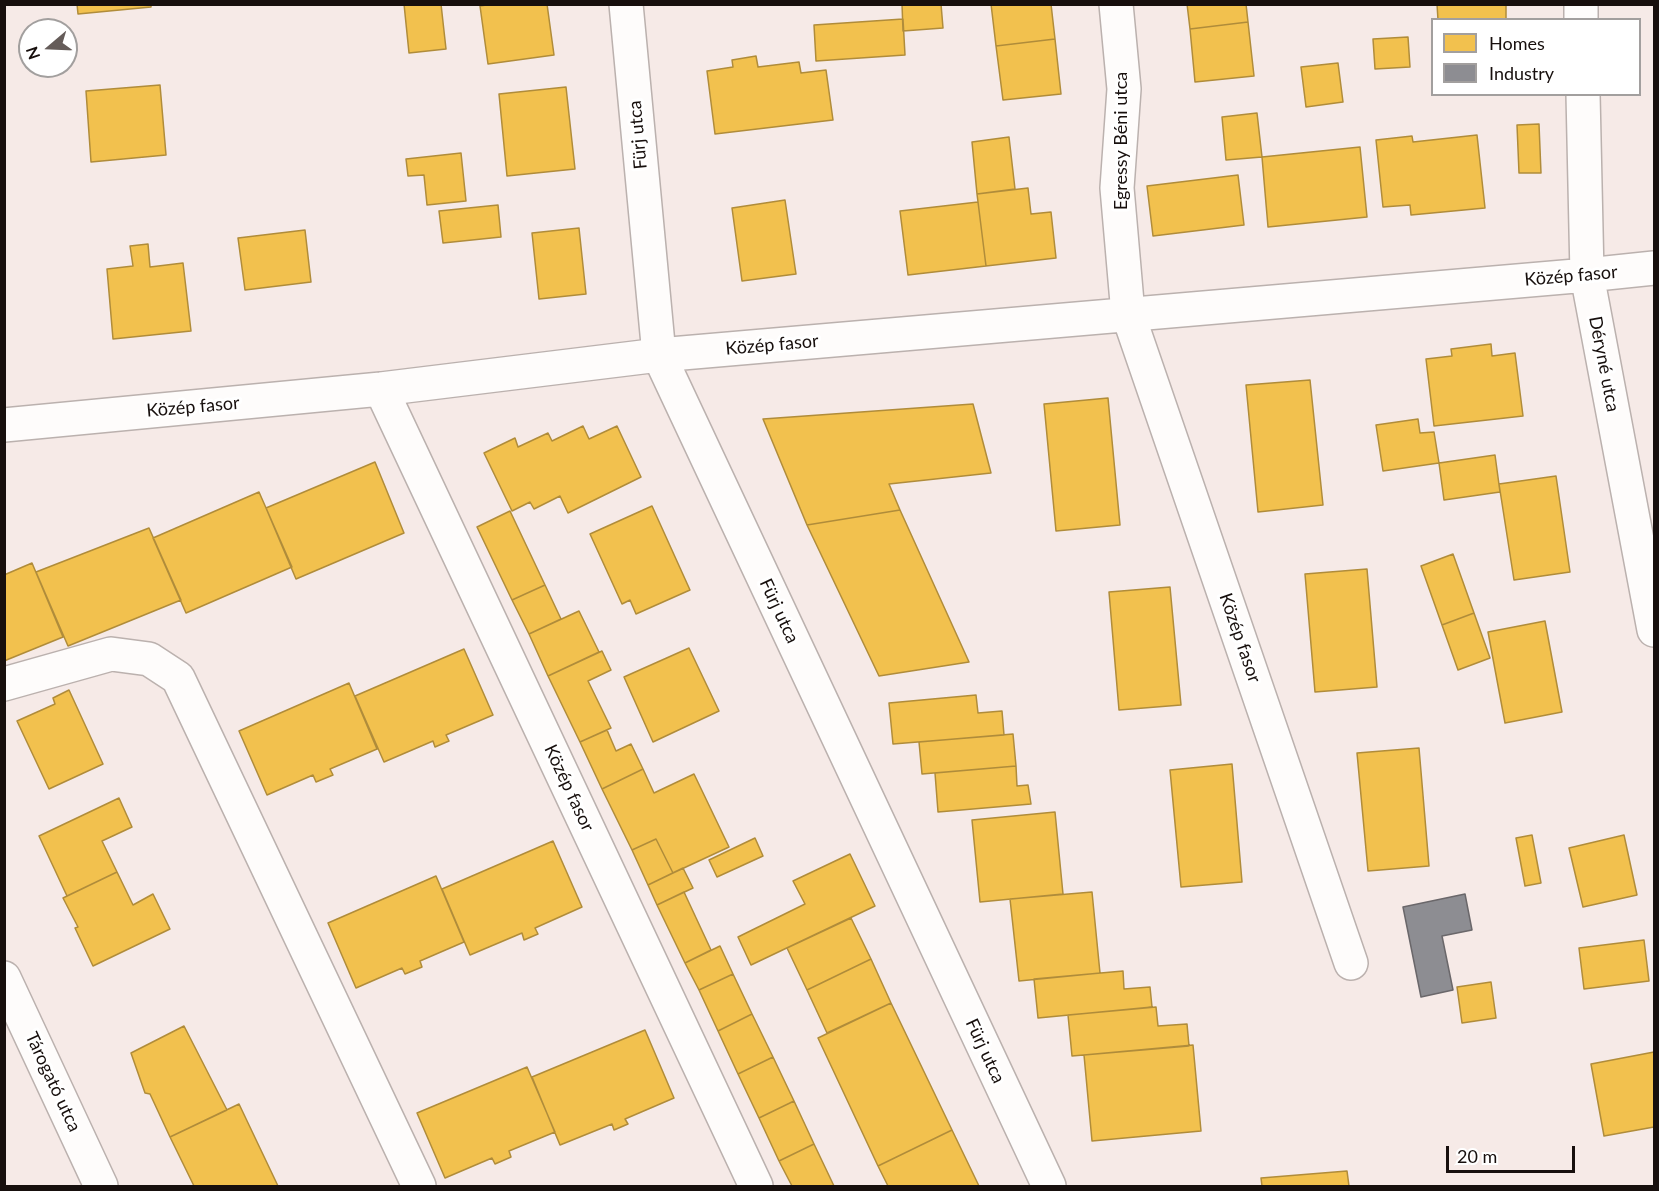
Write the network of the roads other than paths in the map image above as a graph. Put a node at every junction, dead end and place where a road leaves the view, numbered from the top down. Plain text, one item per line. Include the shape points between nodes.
1 (626, 4) edge
2 (1116, 4) edge
3 (1583, 96) edge
4 (1654, 268) edge
5 (1587, 276) junction
6 (1128, 314) junction
7 (659, 355) junction
8 (381, 389) junction
9 (4, 425) edge
10 (1654, 630) edge
11 (4, 684) edge
12 (1351, 963) dead end
13 (4, 978) edge
14 (101, 1186) edge
15 (419, 1186) edge
16 (756, 1186) edge
17 (1049, 1186) edge

1 - 7 street, Fürj utca
2 - 6 street, Egressy Béni utca via 1124,89 1118,188
3 - 5 street, Déryné utca
4 - 5 street, Közép fasor
5 - 6 street, Közép fasor
5 - 10 street, Déryné utca
6 - 7 street, Közép fasor
6 - 12 street, Közép fasor
7 - 8 street, Közép fasor
7 - 17 street, Fürj utca
8 - 9 street, Közép fasor
8 - 16 street, Közép fasor
11 - 15 street via 111,654 149,659 178,678
13 - 14 street, Tárogató utca

